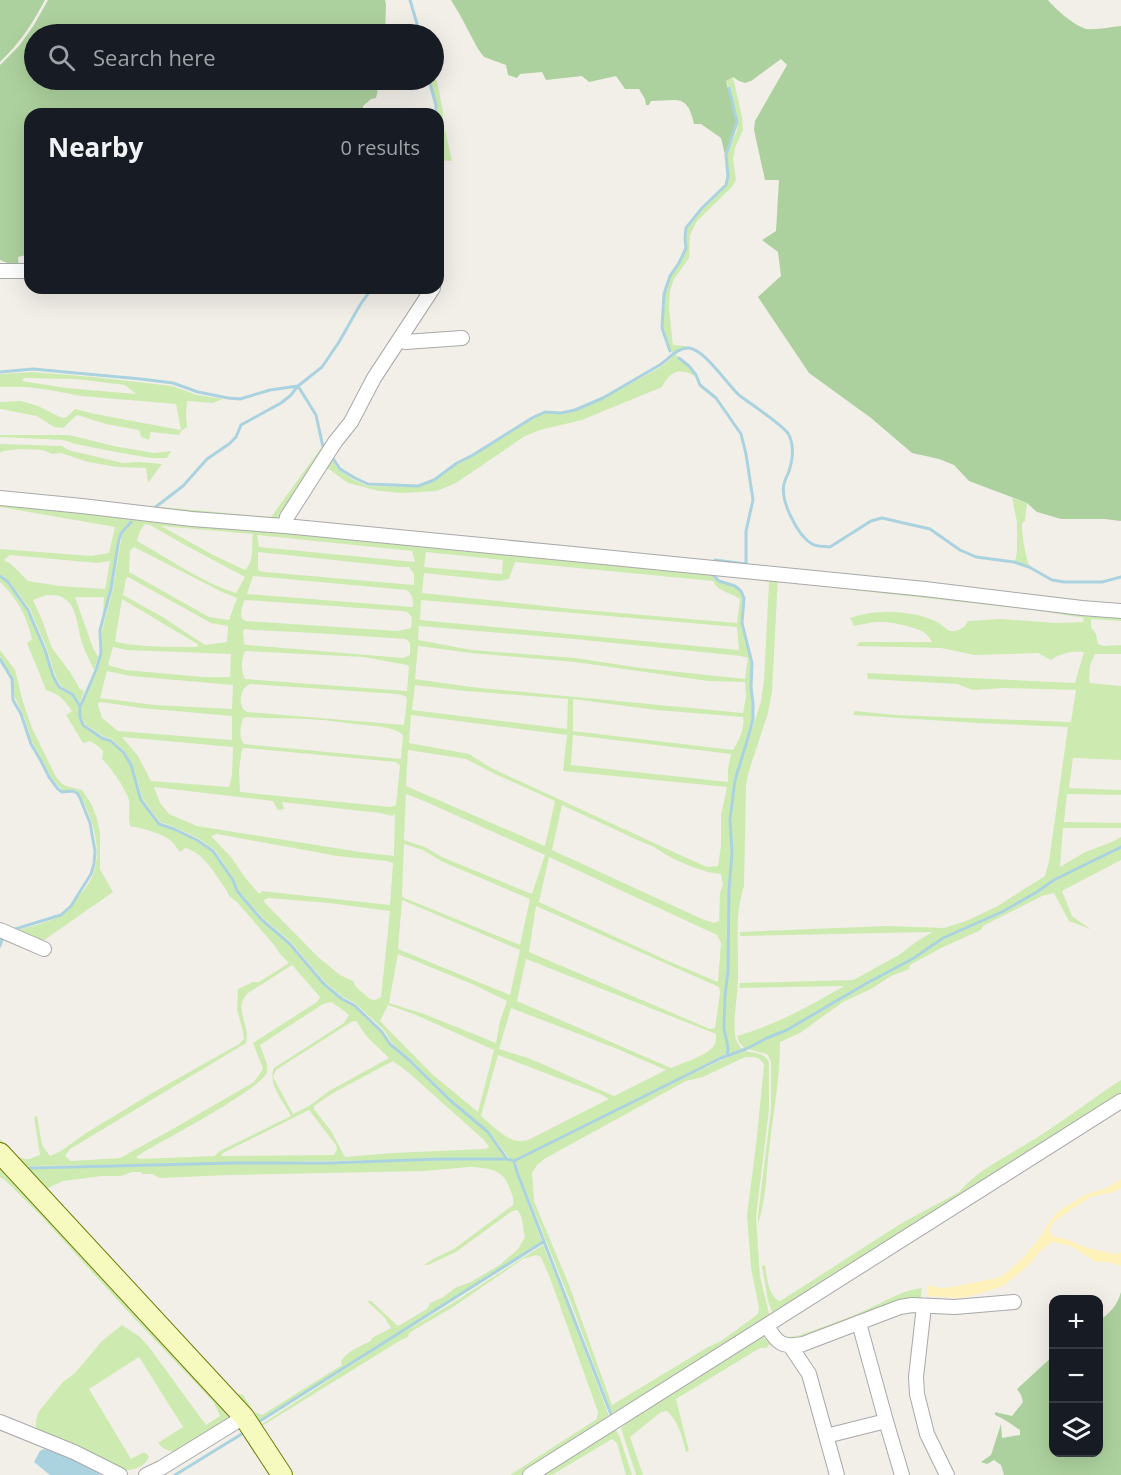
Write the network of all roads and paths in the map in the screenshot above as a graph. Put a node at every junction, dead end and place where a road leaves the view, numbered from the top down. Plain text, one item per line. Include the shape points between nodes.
1 (0, 271) edge
2 (24, 271) edge
3 (429, 294) edge
4 (462, 338) dead end
5 (400, 339) junction
6 (0, 498) edge
7 (285, 526) junction
8 (1121, 611) edge
9 (0, 930) edge
10 (44, 949) dead end
11 (1121, 1101) edge
12 (0, 1153) edge
13 (1014, 1302) dead end
14 (924, 1306) junction
15 (859, 1323) junction
16 (767, 1326) junction
17 (791, 1347) junction
18 (244, 1417) junction
19 (886, 1421) junction
20 (0, 1422) edge
21 (826, 1436) junction
22 (120, 1475) edge
23 (146, 1475) edge
24 (282, 1475) edge
25 (530, 1475) edge
26 (837, 1475) edge
27 (902, 1475) edge
28 (947, 1475) edge

1 - 2 street
3 - 5 street
4 - 5 street via 405,342
5 - 7 street via 351,422 287,516
6 - 7 street
7 - 8 street
9 - 10 street
11 - 16 street
12 - 18 street
13 - 14 street
14 - 15 street via 900,1307
14 - 28 street via 916,1394 927,1434
15 - 17 street
15 - 19 street
16 - 17 street via 774,1337
16 - 25 street
17 - 21 street via 809,1374
18 - 23 street
18 - 24 street
19 - 21 street
19 - 27 street
20 - 22 street
21 - 26 street

